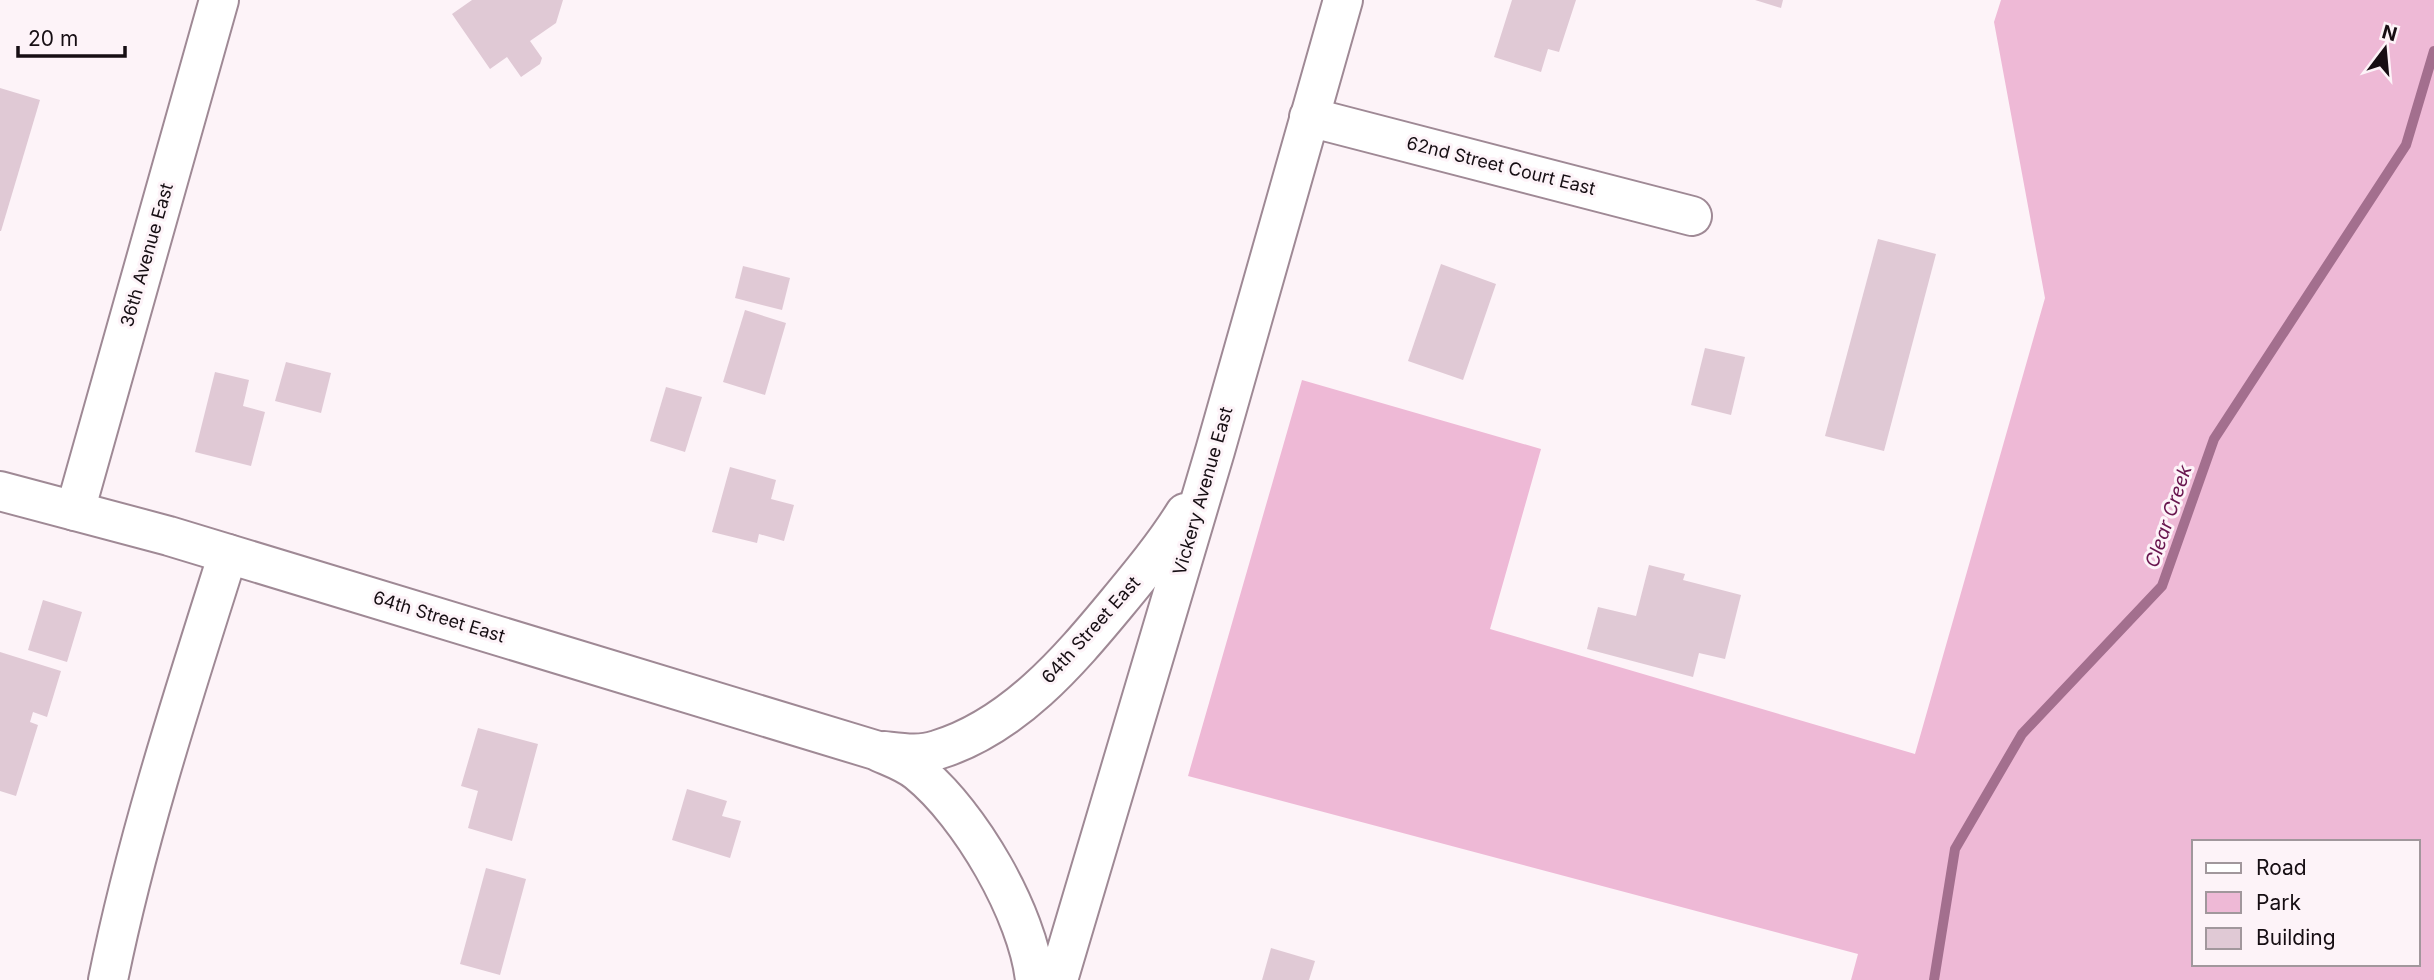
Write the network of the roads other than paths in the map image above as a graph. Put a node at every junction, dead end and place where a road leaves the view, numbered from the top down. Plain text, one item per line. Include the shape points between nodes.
1 (219, 0) edge
2 (1343, 0) edge
3 (1309, 117) junction
4 (1692, 216) dead end
5 (1215, 452) junction
6 (0, 491) edge
7 (75, 511) junction
8 (228, 554) junction
9 (875, 750) junction
10 (108, 980) edge
11 (1035, 980) edge
12 (1058, 980) edge

1 - 7 street, 36th Avenue East
2 - 3 street, Vickery Avenue East
3 - 4 street, 62nd Street Court East
3 - 5 street, Vickery Avenue East
5 - 9 street, 64th Street East via 1187,509 1161,548 1053,675 996,721 951,745 923,753
5 - 12 street, Vickery Avenue East
6 - 7 street, 64th Street East
7 - 8 street, 64th Street East
8 - 9 street, 64th Street East
8 - 10 street via 121,915
9 - 11 street, 64th Street East via 916,771 973,836 1014,908

